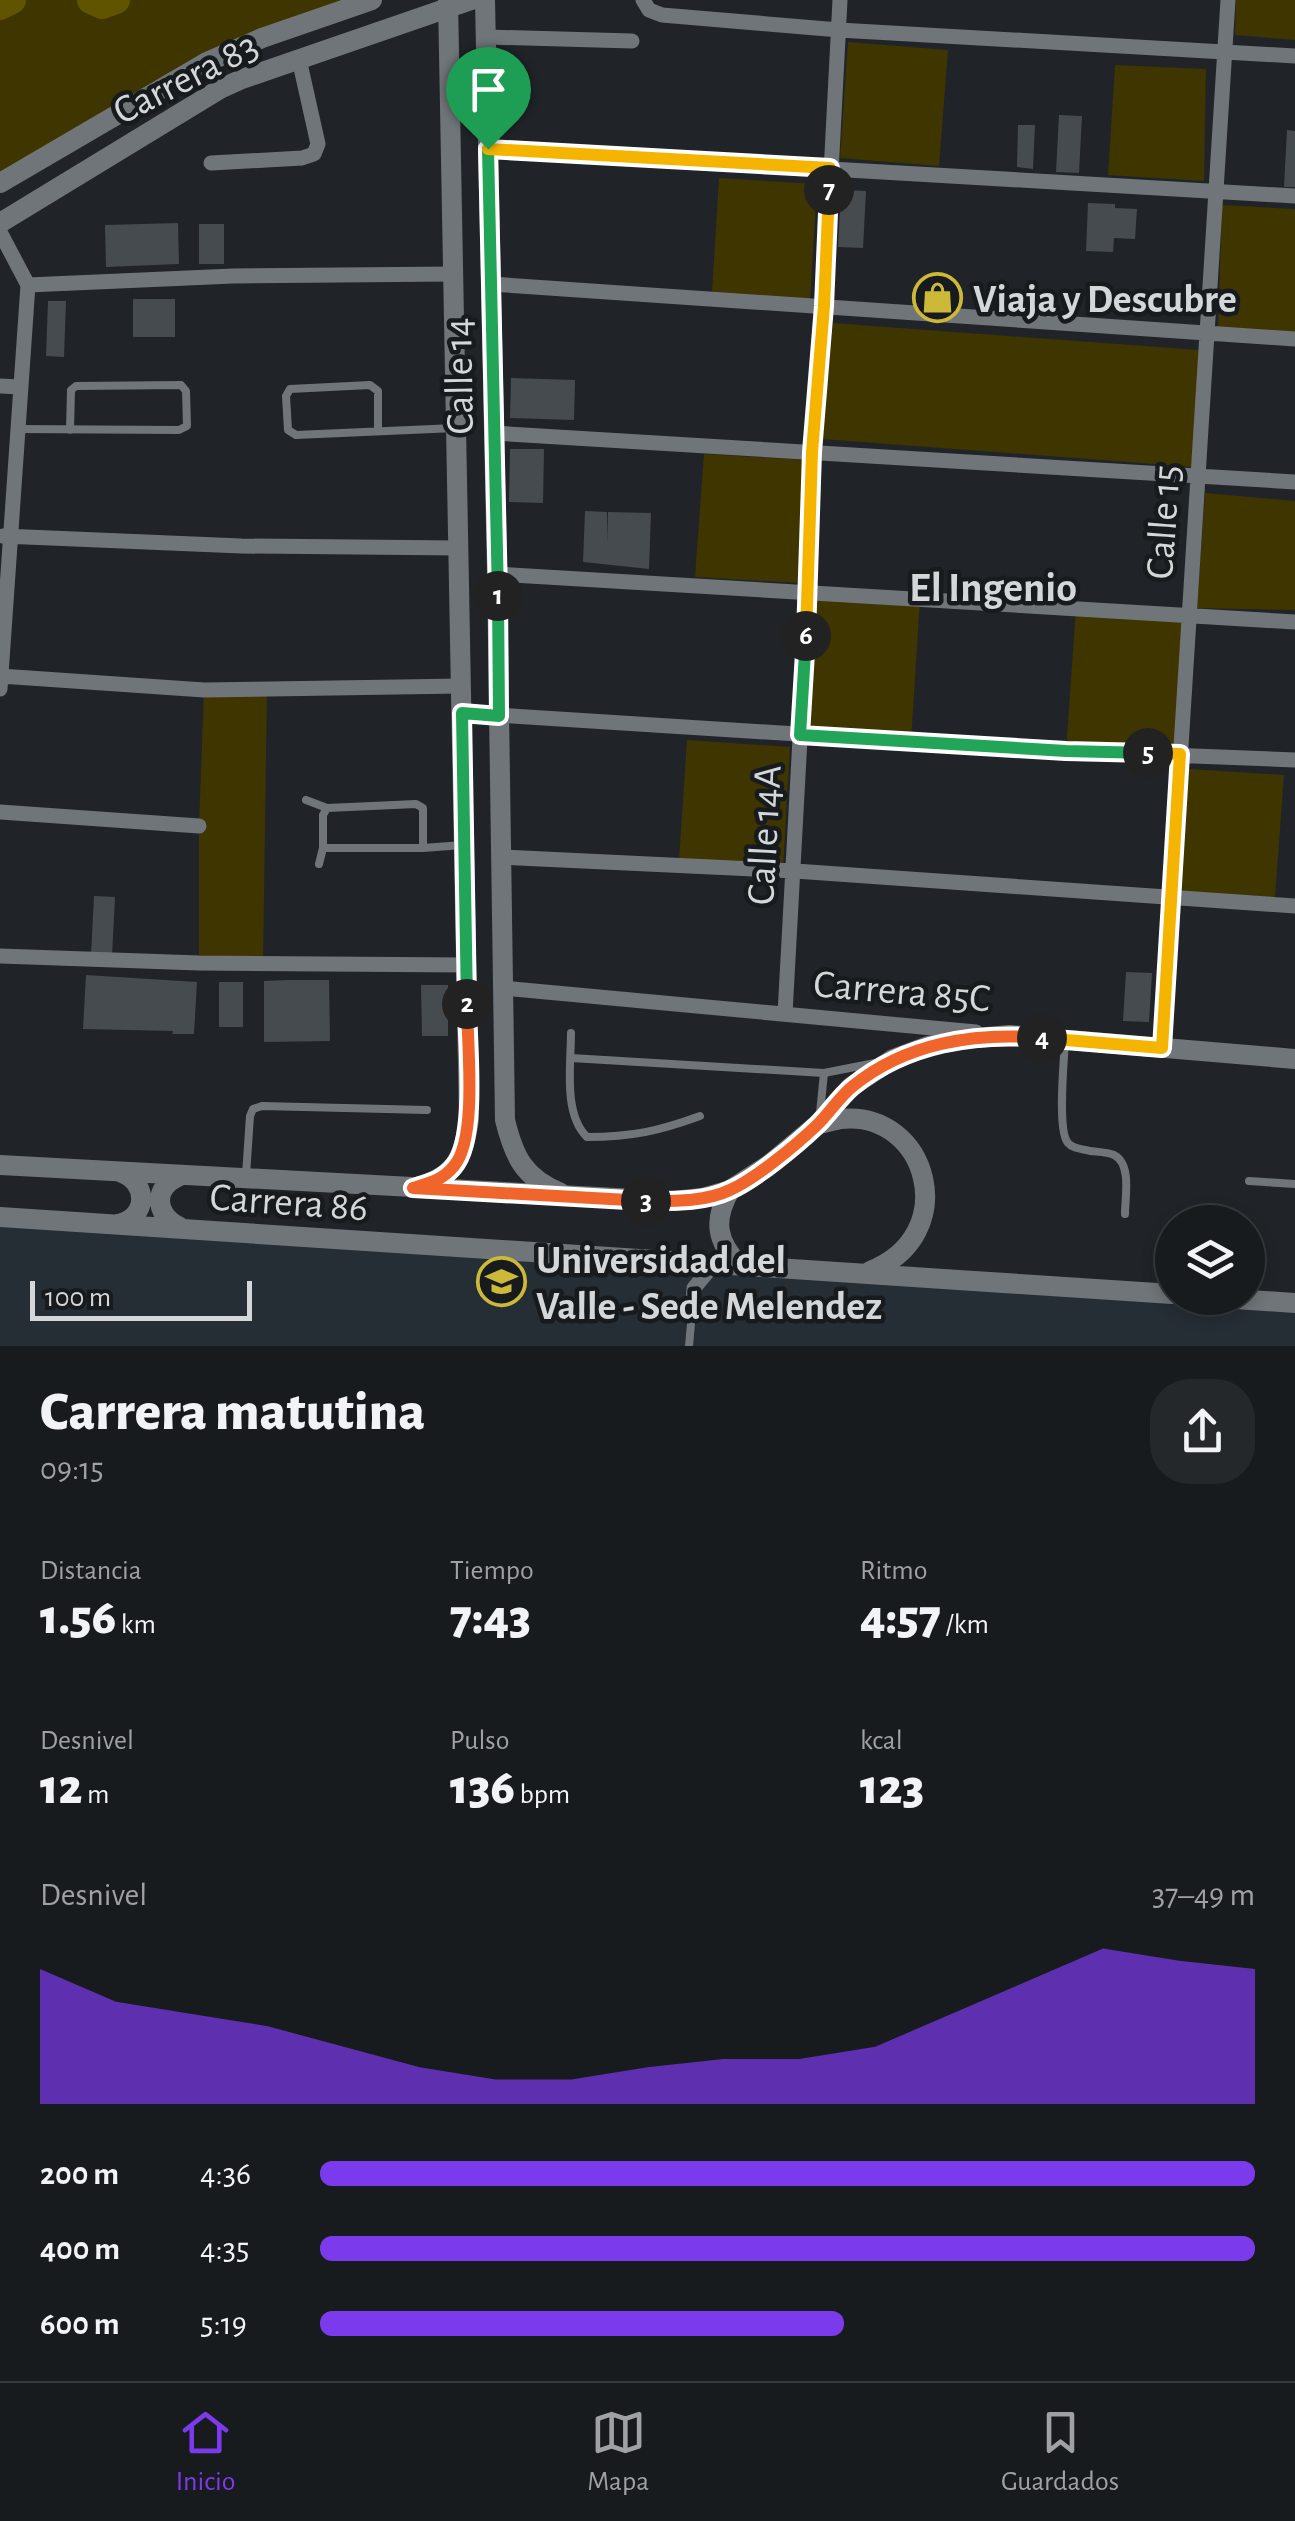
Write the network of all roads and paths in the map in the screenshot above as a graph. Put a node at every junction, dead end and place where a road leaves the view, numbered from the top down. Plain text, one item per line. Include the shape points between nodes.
1 (372, 0) edge
2 (471, 0) edge
3 (485, 0) edge
4 (643, 0) edge
5 (840, 0) edge
6 (1228, 0) edge
7 (448, 4) edge
8 (839, 30) junction
9 (487, 37) junction
10 (262, 38) junction
11 (632, 41) dead end
12 (1225, 51) junction
13 (1295, 56) edge
14 (299, 59) junction
15 (207, 62) junction
16 (271, 69) junction
17 (220, 89) junction
18 (488, 149) junction
19 (211, 163) dead end
20 (830, 168) junction
21 (0, 182) edge
22 (1216, 191) junction
23 (1295, 196) edge
24 (0, 223) edge
25 (0, 232) edge
26 (454, 274) junction
27 (28, 284) junction
28 (491, 284) junction
29 (824, 306) junction
30 (1207, 333) junction
31 (1295, 339) edge
32 (0, 386) edge
33 (21, 387) junction
34 (456, 428) junction
35 (18, 429) junction
36 (70, 430) junction
37 (378, 431) junction
38 (494, 433) junction
39 (812, 452) junction
40 (1198, 476) junction
41 (1295, 482) edge
42 (4, 536) edge
43 (458, 548) junction
44 (497, 574) junction
45 (808, 592) junction
46 (1189, 616) junction
47 (1295, 622) edge
48 (0, 676) edge
49 (461, 686) junction
50 (0, 689) edge
51 (462, 713) junction
52 (499, 716) junction
53 (800, 735) junction
54 (1180, 754) junction
55 (1295, 760) edge
56 (306, 800) dead end
57 (328, 808) junction
58 (0, 812) edge
59 (199, 826) dead end
60 (464, 845) junction
61 (323, 848) junction
62 (423, 848) junction
63 (500, 857) junction
64 (319, 864) dead end
65 (795, 871) junction
66 (1171, 898) junction
67 (1295, 906) edge
68 (0, 956) edge
69 (466, 965) junction
70 (503, 988) junction
71 (785, 1014) junction
72 (572, 1033) dead end
73 (1010, 1035) junction
74 (1065, 1040) junction
75 (1162, 1048) junction
76 (571, 1058) junction
77 (894, 1059) junction
78 (1295, 1059) edge
79 (824, 1073) junction
80 (427, 1110) dead end
81 (700, 1116) dead end
82 (818, 1124) junction
83 (0, 1165) edge
84 (119, 1172) junction
85 (182, 1175) junction
86 (246, 1178) junction
87 (1249, 1181) dead end
88 (1295, 1184) edge
89 (413, 1188) junction
90 (730, 1190) junction
91 (572, 1197) junction
92 (1125, 1214) dead end
93 (0, 1217) edge
94 (116, 1224) junction
95 (184, 1229) junction
96 (678, 1262) junction
97 (714, 1264) junction
98 (740, 1266) junction
99 (863, 1273) junction
100 (1155, 1293) edge
101 (694, 1294) junction
102 (1265, 1301) edge
103 (1295, 1303) edge
104 (688, 1346) edge

1 - 10 street, Carrera 83
2 - 7 street, Carrera 83
3 - 9 street, Calle 14
4 - 8 street via 662,15
5 - 8 street, Calle 14A
6 - 12 street, Calle 15
7 - 14 street, Carrera 83
7 - 26 street, Calle 14
8 - 12 street
8 - 20 street, Calle 14A
9 - 11 street
9 - 18 street, Calle 14
10 - 15 street, Carrera 83
10 - 16 street via 250,50 251,60
12 - 13 street
12 - 22 street, Calle 15
14 - 16 street, Carrera 83
14 - 19 street via 318,144 314,154
15 - 17 street via 228,68
15 - 21 street, Carrera 83
16 - 17 street, Carrera 83
17 - 24 street, Carrera 83
18 - 20 street
18 - 28 street, Calle 14
20 - 22 street
20 - 29 street, Calle 14A
22 - 23 street
22 - 30 street, Calle 15
25 - 27 street
26 - 27 street
26 - 34 street, Calle 14
27 - 33 street
28 - 29 street
28 - 38 street, Calle 14
29 - 30 street
29 - 39 street, Calle 14A
30 - 31 street
30 - 40 street, Calle 15
32 - 33 street
33 - 35 street
34 - 37 lane
34 - 43 street, Calle 14
35 - 36 lane
35 - 42 street
36 - 36 lane via 179,430 187,426 186,391 76,386 70,390
37 - 37 lane via 378,391 370,385 290,389 286,396 288,430 296,435
38 - 39 street
38 - 44 street, Calle 14
39 - 40 street
39 - 45 street, Calle 14A
40 - 41 street
40 - 46 street, Calle 15
42 - 43 street
42 - 48 street
43 - 49 street, Calle 14
44 - 45 street
44 - 52 street, Calle 14
45 - 46 street
45 - 53 street, Calle 14A
46 - 47 street
46 - 54 street, Calle 15
48 - 49 street via 204,690
48 - 50 street
49 - 51 street, Calle 14
51 - 52 street
51 - 60 street, Calle 14
52 - 53 street
52 - 63 street, Calle 14
53 - 54 street
53 - 65 street, Calle 14A
54 - 55 street
54 - 66 street, Calle 15
56 - 57 lane
57 - 61 lane
57 - 62 lane via 416,804 423,808
58 - 59 street
60 - 62 lane
60 - 69 street, Calle 14
61 - 62 lane
61 - 64 lane
63 - 65 street
63 - 70 street, Calle 14
65 - 66 street
65 - 71 street, Calle 14A
66 - 67 street
66 - 75 street, Calle 15
68 - 69 street
69 - 89 street, Calle 14 via 465,1147 437,1181
70 - 71 street, Carrera 85C
70 - 91 street, Calle 14 via 505,1120 512,1149 542,1186
71 - 73 street, Carrera 85C
72 - 76 lane
73 - 74 street, Carrera 85C
73 - 77 street via 928,1046
74 - 75 street, Carrera 85C
74 - 92 lane via 1064,1135 1075,1148 1122,1161
75 - 78 street, Carrera 85C
76 - 79 lane
76 - 81 lane via 572,1114 587,1136 622,1137
77 - 79 lane
77 - 82 street via 851,1087
79 - 82 lane
80 - 86 lane via 254,1109
82 - 90 street
82 - 99 street via 844,1118 893,1132 923,1174 921,1225 908,1247
83 - 84 street, Carrera 86
84 - 85 street, Carrera 86
84 - 94 street via 130,1175 142,1194 136,1215
85 - 86 street, Carrera 86
85 - 95 street via 165,1185 160,1203 168,1220
86 - 89 street, Carrera 86
87 - 88 lane
89 - 91 street, Carrera 86
90 - 91 street, Carrera 86 via 673,1201
90 - 98 street via 722,1205 721,1238
93 - 94 street, Carrera 86
94 - 95 street, Carrera 86
95 - 96 street, Carrera 86
96 - 97 street, Carrera 86
96 - 101 street
97 - 98 street, Carrera 86
97 - 101 street
98 - 99 street, Carrera 86
99 - 100 street, Carrera 86
101 - 104 lane
102 - 103 street

